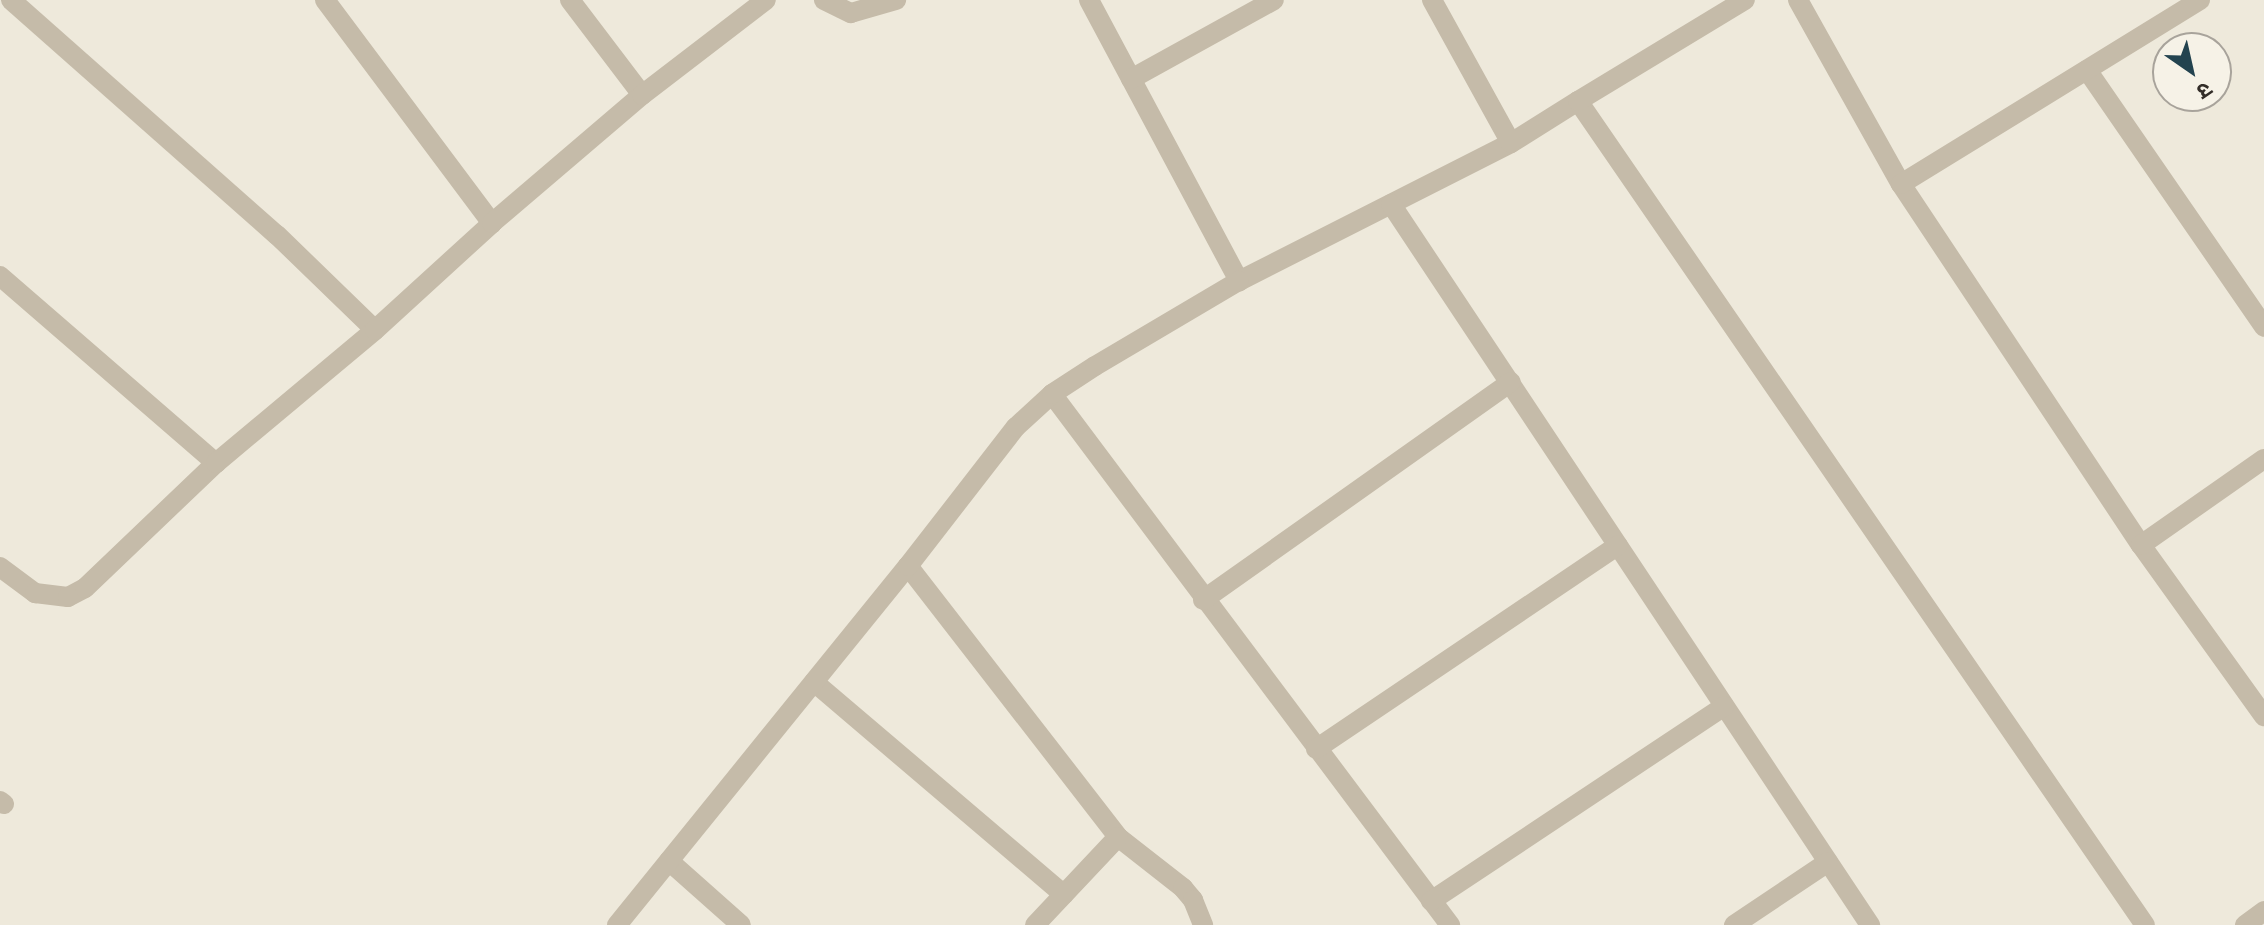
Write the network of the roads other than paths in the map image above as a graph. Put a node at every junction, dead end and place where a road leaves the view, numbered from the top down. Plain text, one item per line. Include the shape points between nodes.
1 (11, 0) edge
2 (325, 0) edge
3 (570, 0) edge
4 (766, 0) edge
5 (824, 0) edge
6 (896, 0) edge
7 (1089, 0) edge
8 (1274, 0) edge
9 (1432, 0) edge
10 (1745, 0) edge
11 (2200, 0) edge
12 (1806, 3) edge
13 (2087, 70) junction
14 (1131, 79) junction
15 (642, 95) junction
16 (1578, 101) junction
17 (1511, 143) junction
18 (1901, 184) junction
19 (1391, 204) junction
20 (492, 223) junction
21 (0, 276) edge
22 (1239, 281) junction
23 (2264, 327) edge
24 (375, 330) junction
25 (1511, 382) junction
26 (1052, 394) junction
27 (2264, 459) edge
28 (216, 463) junction
29 (1618, 545) junction
30 (2141, 545) junction
31 (908, 566) junction
32 (0, 567) edge
33 (1203, 600) junction
34 (814, 682) junction
35 (1724, 706) junction
36 (2264, 716) edge
37 (1316, 749) junction
38 (1118, 837) junction
39 (669, 861) junction
40 (1828, 862) junction
41 (1064, 895) junction
42 (1431, 901) junction
43 (2264, 911) edge
44 (617, 925) edge
45 (741, 925) edge
46 (1035, 925) edge
47 (1203, 925) edge
48 (1450, 925) edge
49 (1734, 925) edge
50 (1870, 925) edge
51 (2145, 925) edge
52 (2245, 925) edge

1 - 24 street via 277,235
2 - 20 street
3 - 15 street
4 - 15 street
5 - 6 street via 851,13
7 - 14 street
8 - 14 street
9 - 17 street
10 - 16 street
11 - 13 street
12 - 18 street
13 - 18 street
13 - 23 street
14 - 22 street
15 - 20 street
16 - 17 street
16 - 51 street
17 - 19 street
18 - 30 street
19 - 22 street
19 - 25 street
20 - 24 street
21 - 28 street
22 - 26 street
24 - 28 street
25 - 29 street
25 - 33 street
26 - 31 street via 1016,427
26 - 33 street
27 - 30 street
28 - 32 street via 85,588 68,597 35,593
29 - 35 street
29 - 37 street
30 - 36 street
31 - 34 street
31 - 38 street
33 - 37 street
34 - 39 street
34 - 41 street
35 - 40 street
35 - 42 street
37 - 42 street
38 - 41 street
38 - 47 street via 1183,888
39 - 44 street
39 - 45 street
40 - 49 street
40 - 50 street
41 - 46 street
42 - 48 street
43 - 52 street

